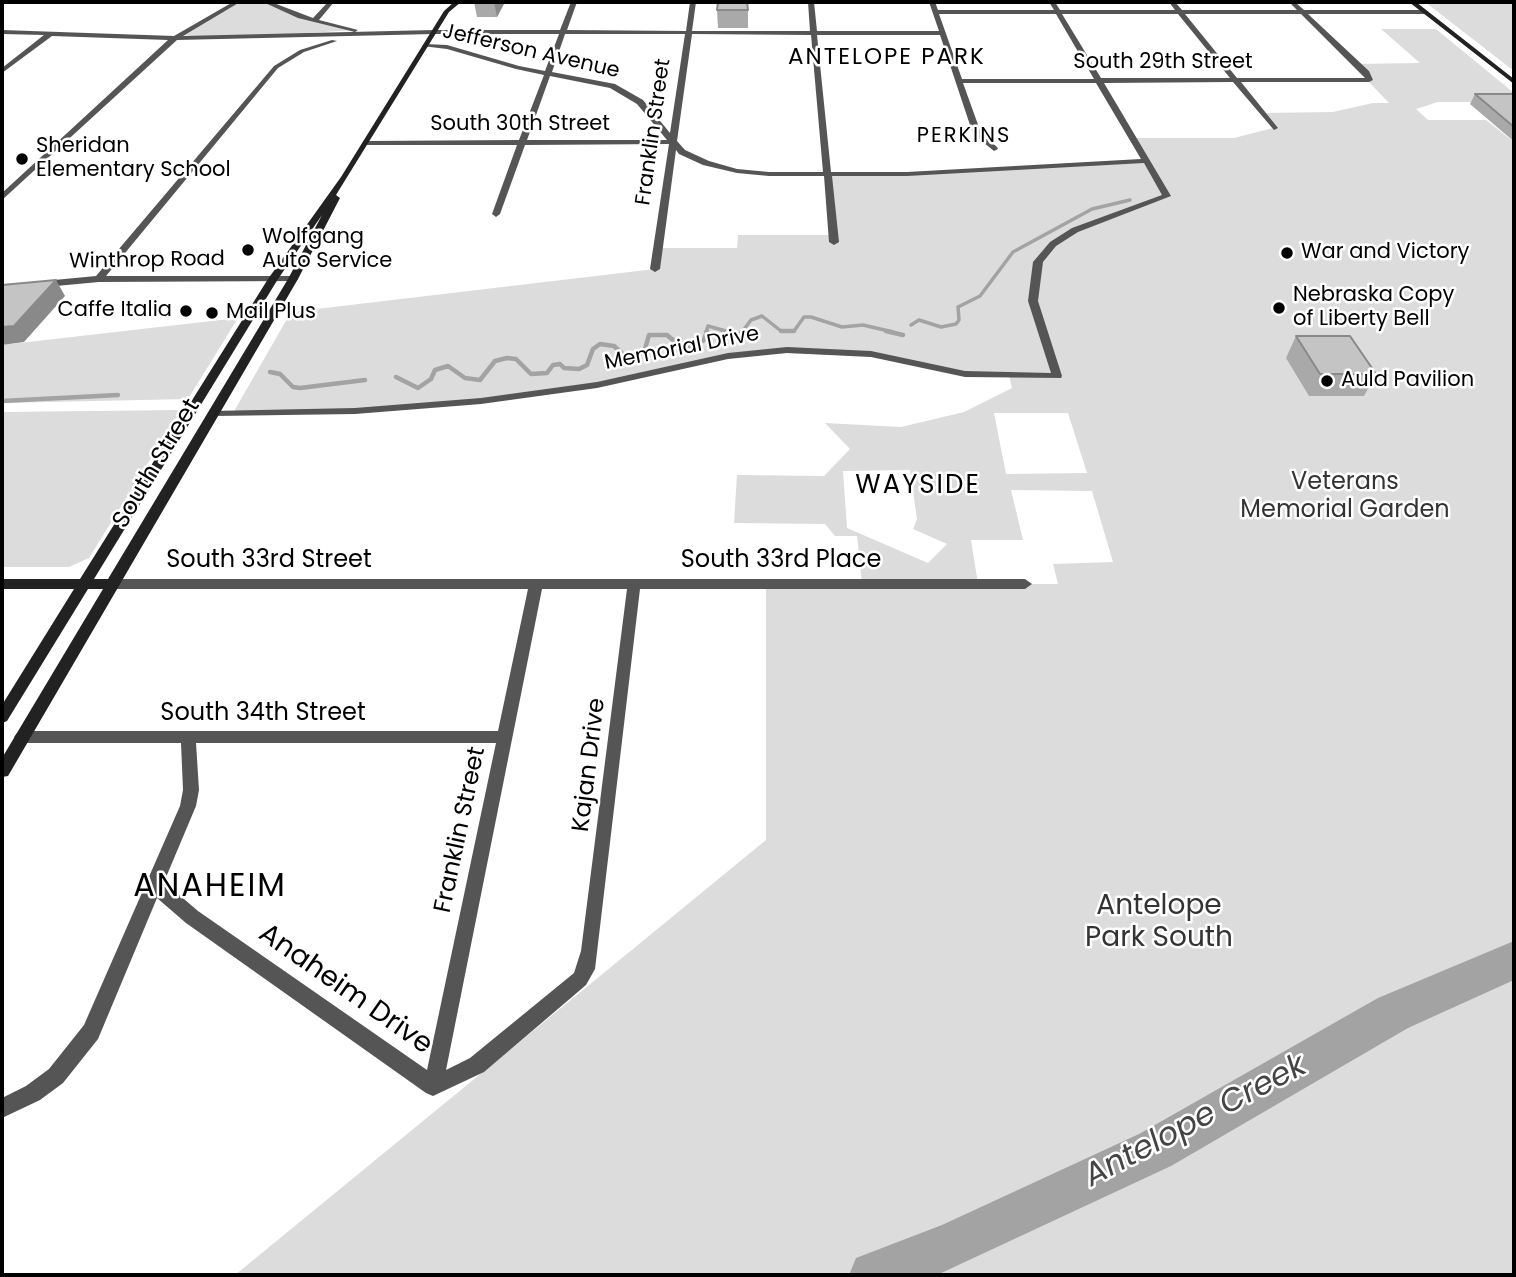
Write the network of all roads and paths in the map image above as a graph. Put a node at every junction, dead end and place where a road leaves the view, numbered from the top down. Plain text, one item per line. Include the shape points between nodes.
1 (237, 2) edge
2 (266, 2) edge
3 (331, 2) edge
4 (447, 2) edge
5 (458, 2) edge
6 (574, 2) edge
7 (693, 2) edge
8 (811, 2) edge
9 (932, 2) edge
10 (1052, 2) edge
11 (1172, 2) edge
12 (1292, 2) edge
13 (1412, 2) edge
14 (447, 11) junction
15 (935, 12) junction
16 (1058, 12) junction
17 (1181, 12) junction
18 (1303, 12) junction
19 (1424, 12) junction
20 (314, 21) junction
21 (2, 30) edge
22 (52, 32) junction
23 (434, 32) junction
24 (355, 33) junction
25 (562, 33) junction
26 (689, 33) junction
27 (814, 33) junction
28 (943, 33) junction
29 (176, 37) junction
30 (425, 46) junction
31 (2, 71) edge
32 (547, 74) junction
33 (959, 81) junction
34 (1097, 81) junction
35 (1237, 81) junction
36 (1514, 82) edge
37 (1274, 128) dead end
38 (674, 142) junction
39 (366, 143) junction
40 (522, 143) junction
41 (993, 149) dead end
42 (1144, 161) junction
43 (829, 174) junction
44 (345, 177) junction
45 (2, 197) edge
46 (496, 214) dead end
47 (834, 242) dead end
48 (655, 269) dead end
49 (100, 279) junction
50 (273, 279) junction
51 (293, 279) junction
52 (2, 288) edge
53 (215, 413) junction
54 (112, 583) junction
55 (2, 584) edge
56 (85, 584) junction
57 (536, 584) junction
58 (634, 584) junction
59 (1025, 584) dead end
60 (2, 717) edge
61 (22, 737) junction
62 (188, 737) junction
63 (505, 737) junction
64 (2, 771) edge
65 (156, 886) junction
66 (590, 951) joint
67 (433, 1086) junction
68 (2, 1108) edge

1 - 29 street
2 - 20 street
3 - 20 street
4 - 14 main road
5 - 14 main road, South Street
6 - 25 street
7 - 26 street, Franklin Street
8 - 27 street
9 - 15 street
10 - 16 street
11 - 17 street
12 - 18 street
13 - 19 main road
14 - 23 main road, South Street
15 - 16 street
15 - 28 street
16 - 17 street
16 - 34 street
17 - 18 street
17 - 35 street
18 - 19 street
18 - 35 street, South 29th Street via 1370,79
19 - 36 main road
20 - 24 street
21 - 22 street
22 - 29 street
22 - 31 street
23 - 24 street
23 - 25 street
23 - 30 main road, South Street
24 - 29 street
24 - 49 street via 302,51 280,64
25 - 26 street
25 - 32 street
26 - 27 street
26 - 38 street, Franklin Street
27 - 28 street
27 - 43 street
28 - 33 street
29 - 45 street
30 - 32 street, Jefferson Avenue via 447,47
30 - 39 main road, South Street
32 - 38 street, Jefferson Avenue via 624,91 640,102
32 - 40 street
33 - 34 street, South 29th Street
33 - 41 street via 977,134
34 - 35 street, South 29th Street
34 - 42 street
35 - 37 street
38 - 40 street, South 30th Street
38 - 43 street, Jefferson Avenue via 692,157 729,169
38 - 48 street, Franklin Street
39 - 40 street, South 30th Street
39 - 44 main road, South Street
40 - 46 street
42 - 43 street, Jefferson Avenue
42 - 53 street, Memorial Drive via 1167,196 1075,230 1053,244 1038,262 1034,300 1057,376 965,374 864,353 787,350 728,356 597,385 481,401 355,411
43 - 47 street
44 - 50 main road, South Street
44 - 51 main road, South Street
49 - 50 street, Winthrop Road
49 - 52 street, Winthrop Road
50 - 51 street, Winthrop Road
50 - 56 main road, South Street
51 - 53 main road, South Street
53 - 54 main road, South Street
54 - 56 main road, South 33rd Street
54 - 57 street, South 33rd Street
54 - 61 main road, South Street
55 - 56 main road, South 33rd Street
56 - 60 main road, South Street
57 - 58 street, South 33rd Place
57 - 63 street, Franklin Street
58 - 59 street, South 33rd Place
58 - 66 street, Kajan Drive
61 - 62 street, South 34th Street
61 - 64 main road, South Street
62 - 63 street, South 34th Street
62 - 65 street via 188,806
63 - 67 street, Franklin Street
65 - 67 street, Anaheim Drive via 192,917
65 - 68 street via 90,1032 75,1055 33,1093
66 - 67 street, Anaheim Drive via 580,979 477,1065

